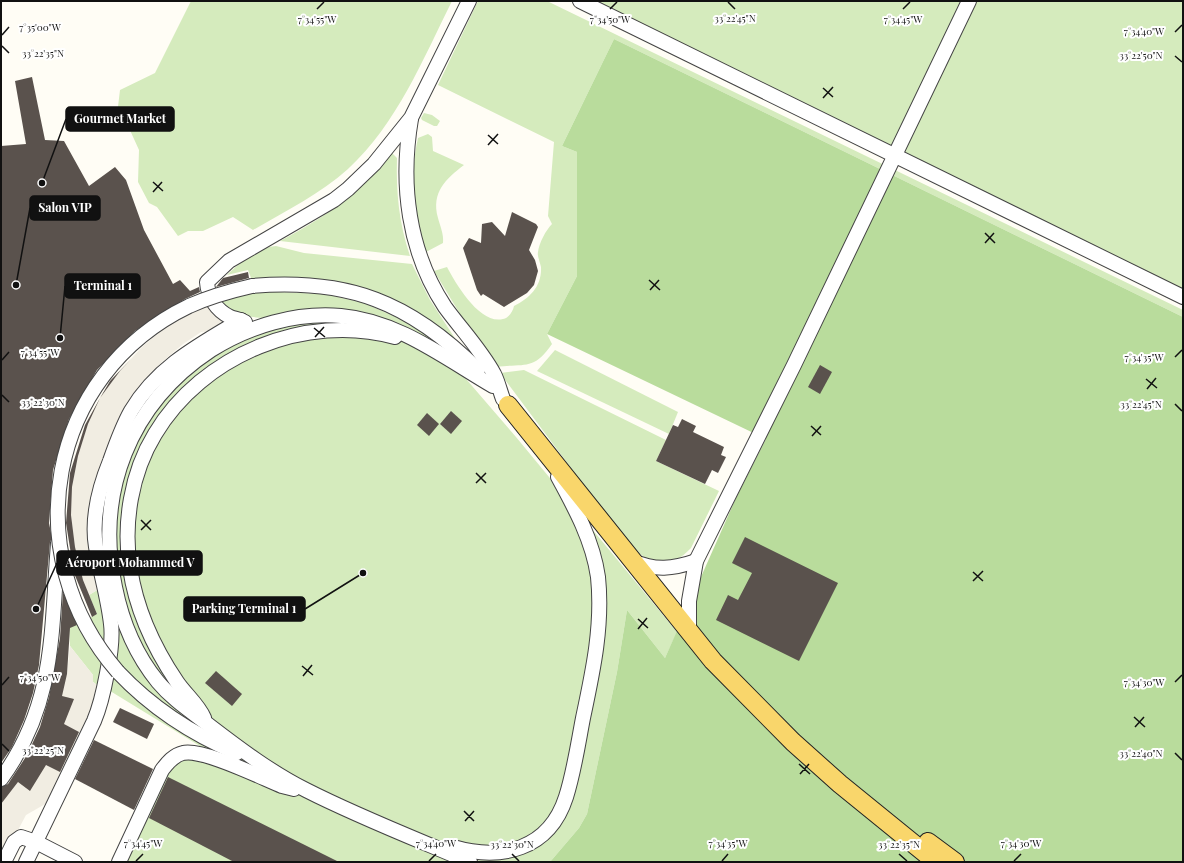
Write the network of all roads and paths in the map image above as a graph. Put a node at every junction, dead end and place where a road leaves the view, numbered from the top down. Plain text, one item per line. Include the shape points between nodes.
1 (468, 1) edge
2 (580, 1) edge
3 (970, 1) edge
4 (411, 118) junction
5 (896, 155) junction
6 (1183, 296) edge
7 (241, 320) junction
8 (254, 328) junction
9 (424, 345) junction
10 (493, 386) junction
11 (506, 402) junction
12 (541, 446) junction
13 (107, 487) junction
14 (58, 541) junction
15 (631, 560) junction
16 (696, 561) junction
17 (111, 595) junction
18 (689, 630) junction
19 (713, 661) junction
20 (206, 723) junction
21 (259, 761) junction
22 (1, 779) edge
23 (305, 790) junction
24 (419, 840) junction
25 (36, 842) junction
26 (4, 862) edge
27 (26, 862) edge
28 (75, 862) edge
29 (119, 862) edge
30 (470, 862) edge
31 (936, 862) edge
32 (955, 862) edge

1 - 4 street
2 - 5 street
3 - 5 street
4 - 7 street via 374,164 348,189 319,210 229,261 207,282 210,297 215,304 226,315
4 - 11 street via 407,142 406,185 415,239 445,306 493,372
5 - 6 street
5 - 16 street
7 - 8 street
7 - 13 street via 176,360 152,383 121,431
8 - 9 street via 297,318 341,316 385,326
8 - 13 street via 205,354 163,392 131,437
9 - 10 street
9 - 20 street via 381,334 339,330 300,334 273,341 240,356 206,378 177,405 155,434 141,463 132,496 128,529 130,567 139,606 152,638 168,668 182,690 200,710
10 - 11 street
10 - 14 street, bridge via 473,365 418,320 359,293 287,284 252,286 209,298 175,313 134,342 104,375 81,412 65,454 57,500
11 - 12 main road
12 - 15 main road
12 - 24 street via 574,506 590,545 600,602 599,628 591,677 566,798 547,829 531,842 510,851 499,854 474,853
13 - 17 street
14 - 21 street, bridge via 65,574 76,606 95,643 118,672 145,698 191,730 224,748
14 - 22 street via 50,661 46,683 25,742
15 - 16 street via 658,569
15 - 18 main road
16 - 18 street via 689,601
17 - 20 street via 148,670 175,700
17 - 25 street via 112,630 102,698 94,721
18 - 19 main road
19 - 31 main road via 822,768
19 - 32 main road via 732,672 836,767
20 - 21 street
21 - 23 street
23 - 24 street
23 - 29 street via 282,786 204,754 183,753 171,759 162,770
24 - 30 street
25 - 26 street via 25,838 17,839
25 - 27 street
25 - 28 street

